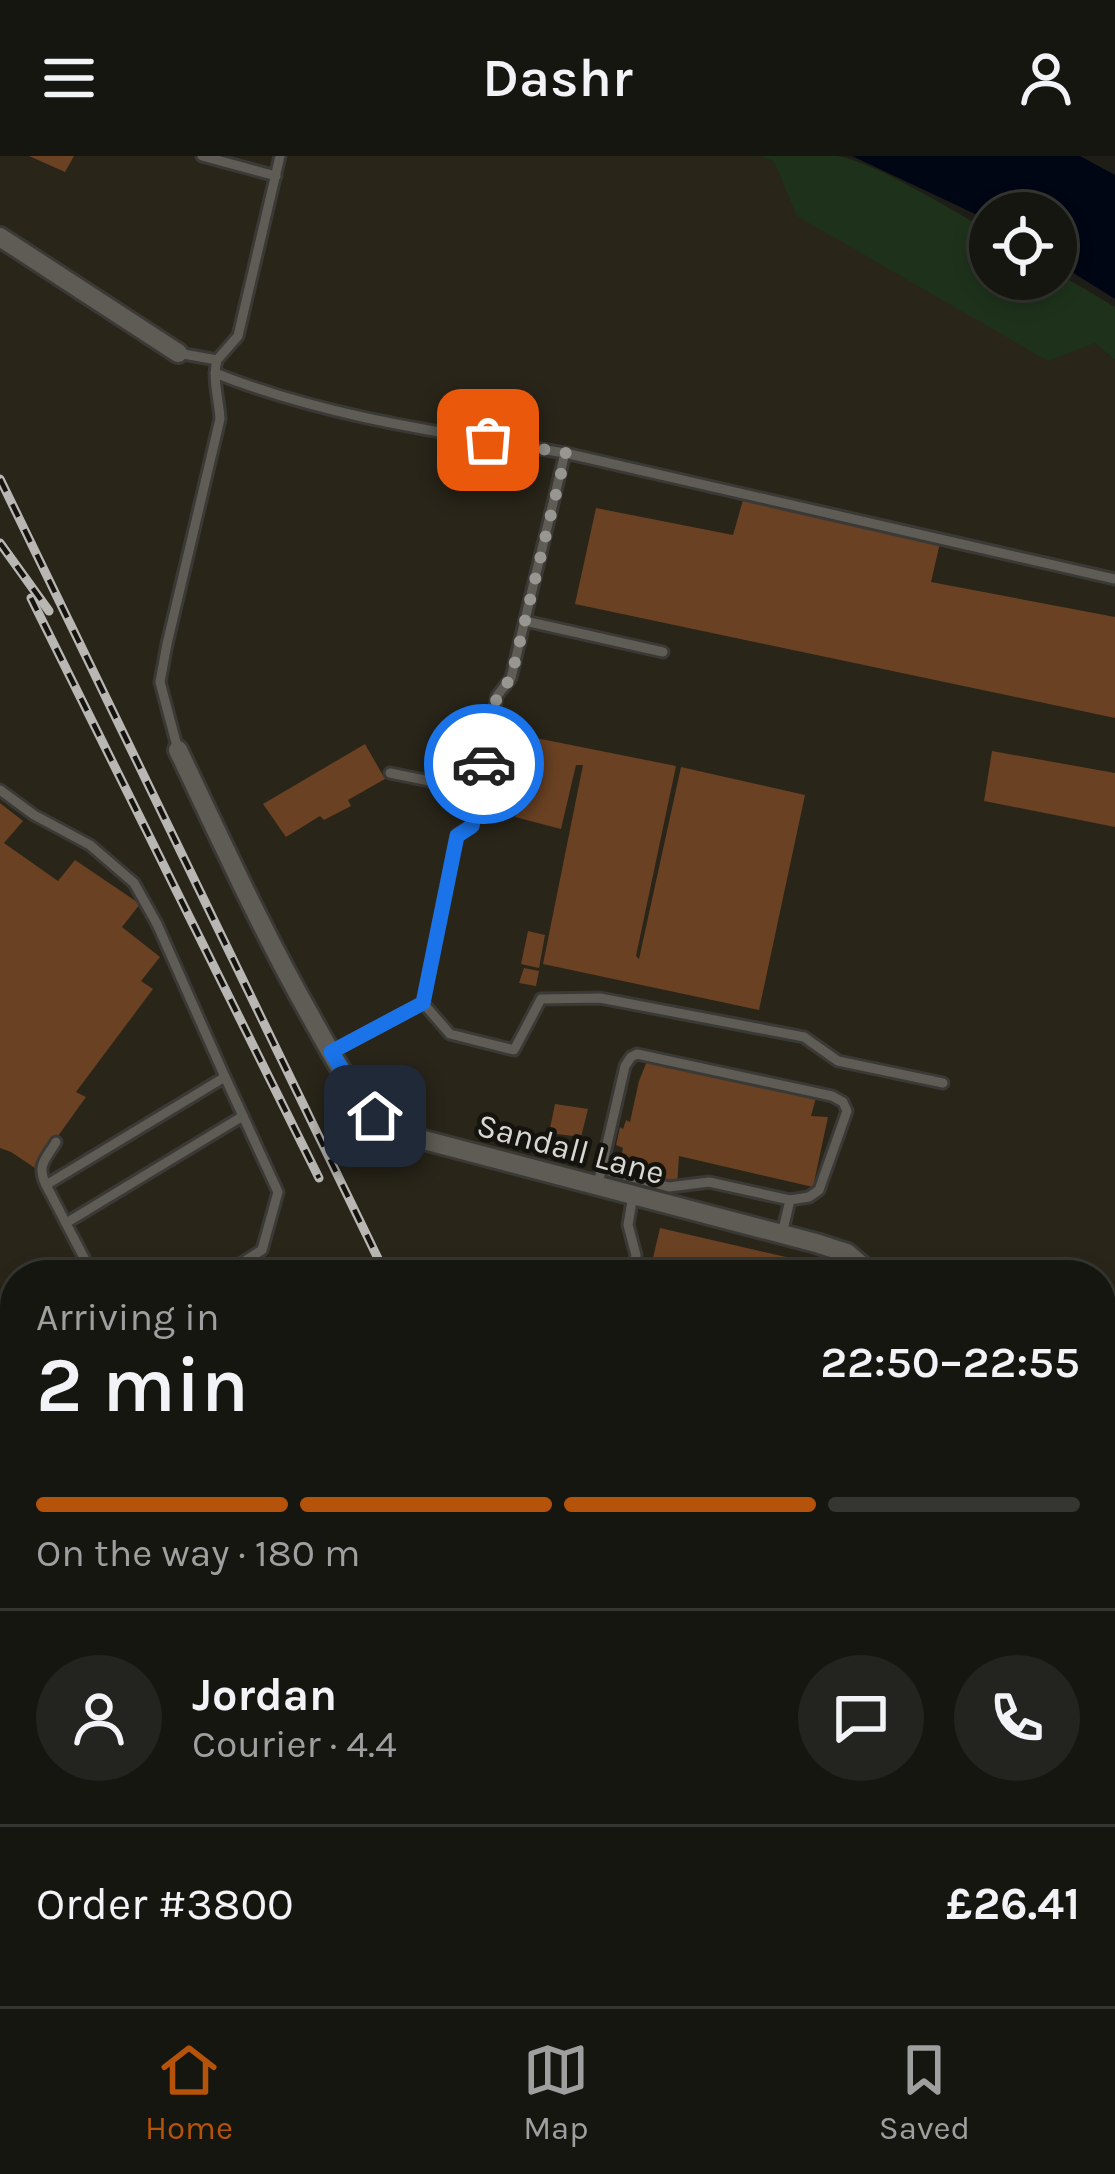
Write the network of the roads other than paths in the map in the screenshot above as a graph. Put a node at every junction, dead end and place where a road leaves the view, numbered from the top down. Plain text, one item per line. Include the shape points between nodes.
1 (202, 156) edge
2 (280, 156) edge
3 (276, 176) junction
4 (0, 237) edge
5 (178, 353) joint
6 (217, 360) junction
7 (213, 373) junction
8 (566, 453) junction
9 (1115, 579) edge
10 (524, 621) junction
11 (663, 652) dead end
12 (178, 750) joint
13 (389, 773) dead end
14 (0, 790) edge
15 (478, 791) junction
16 (423, 1003) junction
17 (331, 1052) junction
18 (225, 1077) junction
19 (943, 1083) dead end
20 (243, 1116) junction
21 (56, 1142) dead end
22 (600, 1178) junction
23 (46, 1184) junction
24 (633, 1195) junction
25 (790, 1201) junction
26 (66, 1223) junction
27 (782, 1234) junction
28 (85, 1260) edge
29 (247, 1260) edge
30 (635, 1260) edge
31 (855, 1260) edge

1 - 3 lane
2 - 3 lane
3 - 6 lane via 238,336
4 - 5 street
5 - 6 lane
6 - 7 lane
7 - 8 lane via 370,419
7 - 12 lane via 220,419 160,682
8 - 9 lane
8 - 10 lane
10 - 11 lane
10 - 15 lane via 511,678 497,696
12 - 17 street, Sandall Lane
13 - 15 lane
14 - 18 lane via 90,845 134,883
15 - 16 lane via 472,826 457,836
16 - 17 lane
16 - 19 lane via 450,1034 514,1050 541,1000 600,998 804,1037 838,1061
17 - 22 street, Sandall Lane via 375,1116 399,1131
18 - 20 lane
18 - 23 lane
20 - 26 lane
20 - 29 lane via 278,1192 262,1250
21 - 23 lane via 41,1166
22 - 24 street, Sandall Lane
22 - 25 lane via 669,1187 709,1182
22 - 25 lane via 625,1066 644,1055 843,1102 846,1118 820,1190
23 - 26 lane
24 - 27 street, Sandall Lane
24 - 30 lane
25 - 27 lane
26 - 28 lane
27 - 31 street, Sandall Lane

